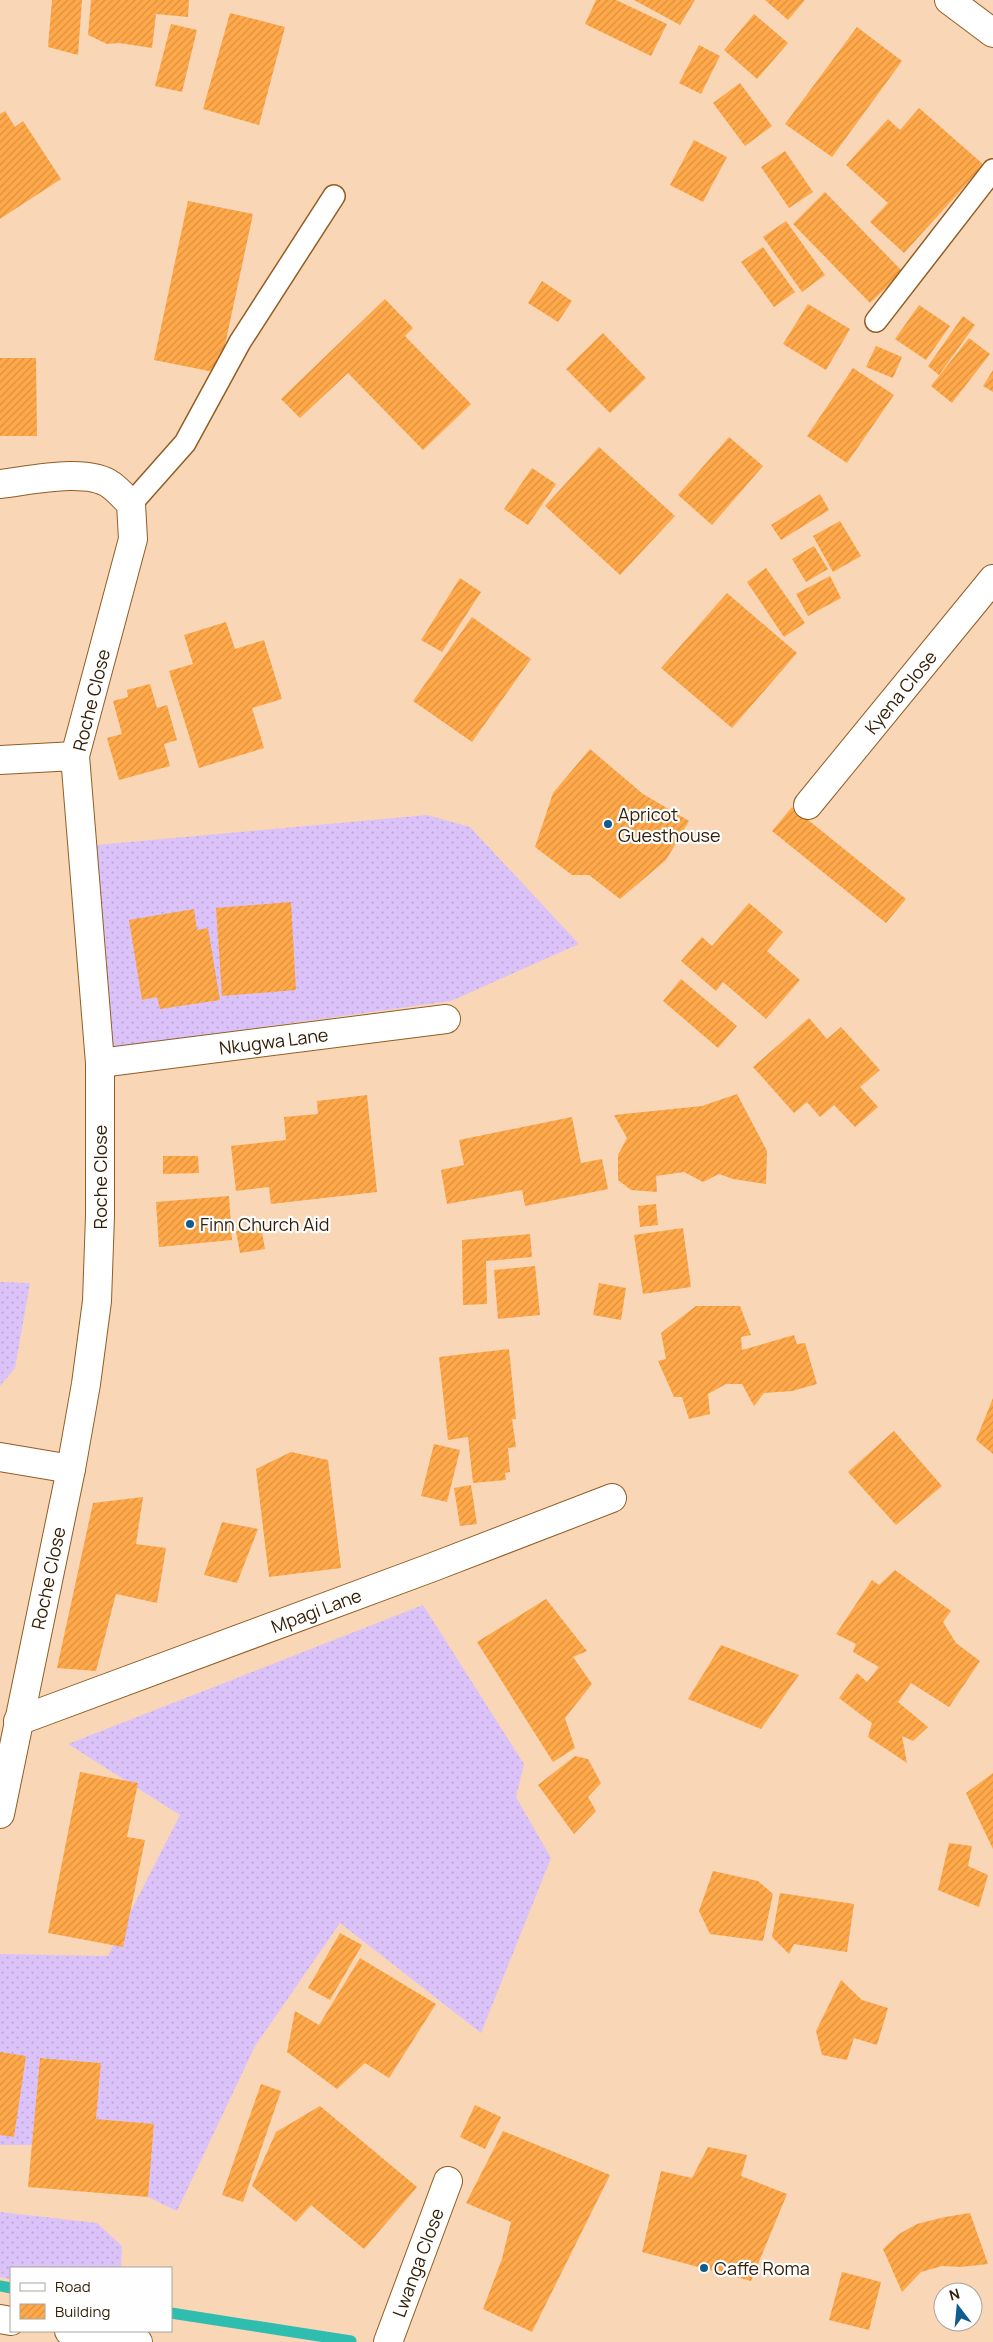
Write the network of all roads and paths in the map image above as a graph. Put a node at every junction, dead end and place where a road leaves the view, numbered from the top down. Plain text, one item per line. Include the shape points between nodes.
1 (949, 0) edge
2 (993, 33) edge
3 (993, 170) edge
4 (334, 196) dead end
5 (876, 321) dead end
6 (0, 484) edge
7 (131, 504) junction
8 (993, 578) edge
9 (76, 756) junction
10 (0, 760) edge
11 (808, 805) dead end
12 (446, 1020) dead end
13 (100, 1063) junction
14 (0, 1457) edge
15 (71, 1469) junction
16 (612, 1498) dead end
17 (18, 1721) junction
18 (0, 1814) edge
19 (448, 2182) dead end
20 (76, 2332) edge
21 (138, 2342) edge
22 (388, 2342) edge

1 - 2 street
3 - 5 lane
4 - 7 lane via 240,342 185,443
6 - 7 street via 65,477 90,478 110,484
7 - 9 street, Roche Close via 133,539
8 - 11 street, Kyena Close
9 - 10 street
9 - 13 street, Roche Close
12 - 13 street, Nkugwa Lane
13 - 15 street, Roche Close via 97,1301
14 - 15 street
15 - 17 street, Roche Close
16 - 17 street, Mpagi Lane
17 - 18 street, Roche Close
19 - 22 street, Lwanga Close
20 - 21 street

